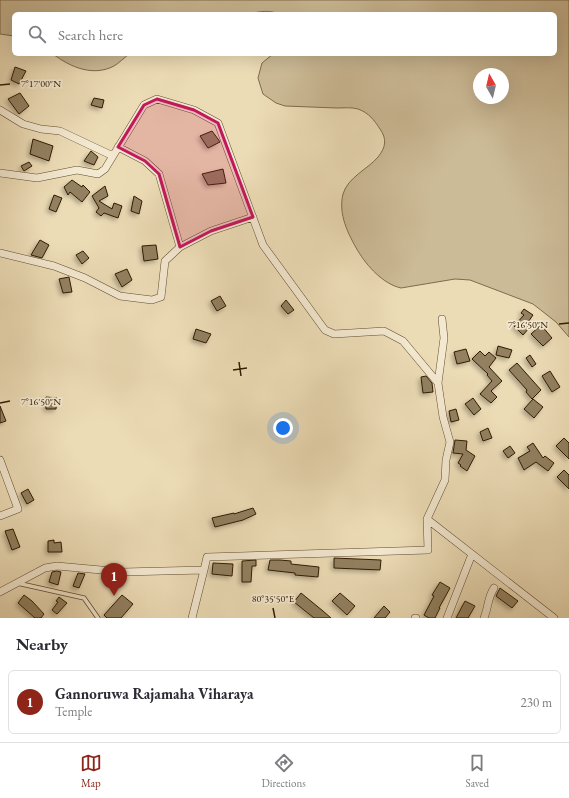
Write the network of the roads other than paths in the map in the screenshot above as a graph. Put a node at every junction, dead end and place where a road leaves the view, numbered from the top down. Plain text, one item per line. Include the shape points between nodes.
1 (0, 110) edge
2 (118, 147) junction
3 (113, 156) junction
4 (0, 173) edge
5 (253, 217) junction
6 (180, 247) junction
7 (0, 252) edge
8 (442, 319) dead end
9 (438, 383) junction
10 (0, 460) edge
11 (0, 516) edge
12 (428, 520) junction
13 (472, 554) junction
14 (204, 570) junction
15 (16, 583) junction
16 (494, 588) dead end
17 (0, 592) edge
18 (98, 618) edge
19 (192, 618) edge
20 (447, 618) edge
21 (484, 618) edge
22 (554, 618) edge

1 - 3 street via 23,124 60,131
2 - 3 street
2 - 5 street via 144,105 157,99 194,110 218,123
2 - 6 street via 144,161 159,174
3 - 4 street via 105,169 98,174 77,170 37,178
5 - 6 street
5 - 9 street via 263,245 325,330 334,334 384,331 403,341
6 - 7 street via 165,261 161,297 152,300 120,296 86,278 54,266
8 - 9 street via 444,338
9 - 12 street via 443,418 450,442 444,480
10 - 11 street via 18,509
12 - 13 street
12 - 14 street via 428,550 207,557
13 - 20 street
13 - 22 street
14 - 15 street via 122,572 57,566 45,568
14 - 19 street
15 - 17 street
15 - 18 lane via 84,598
16 - 21 street via 489,596 488,610

